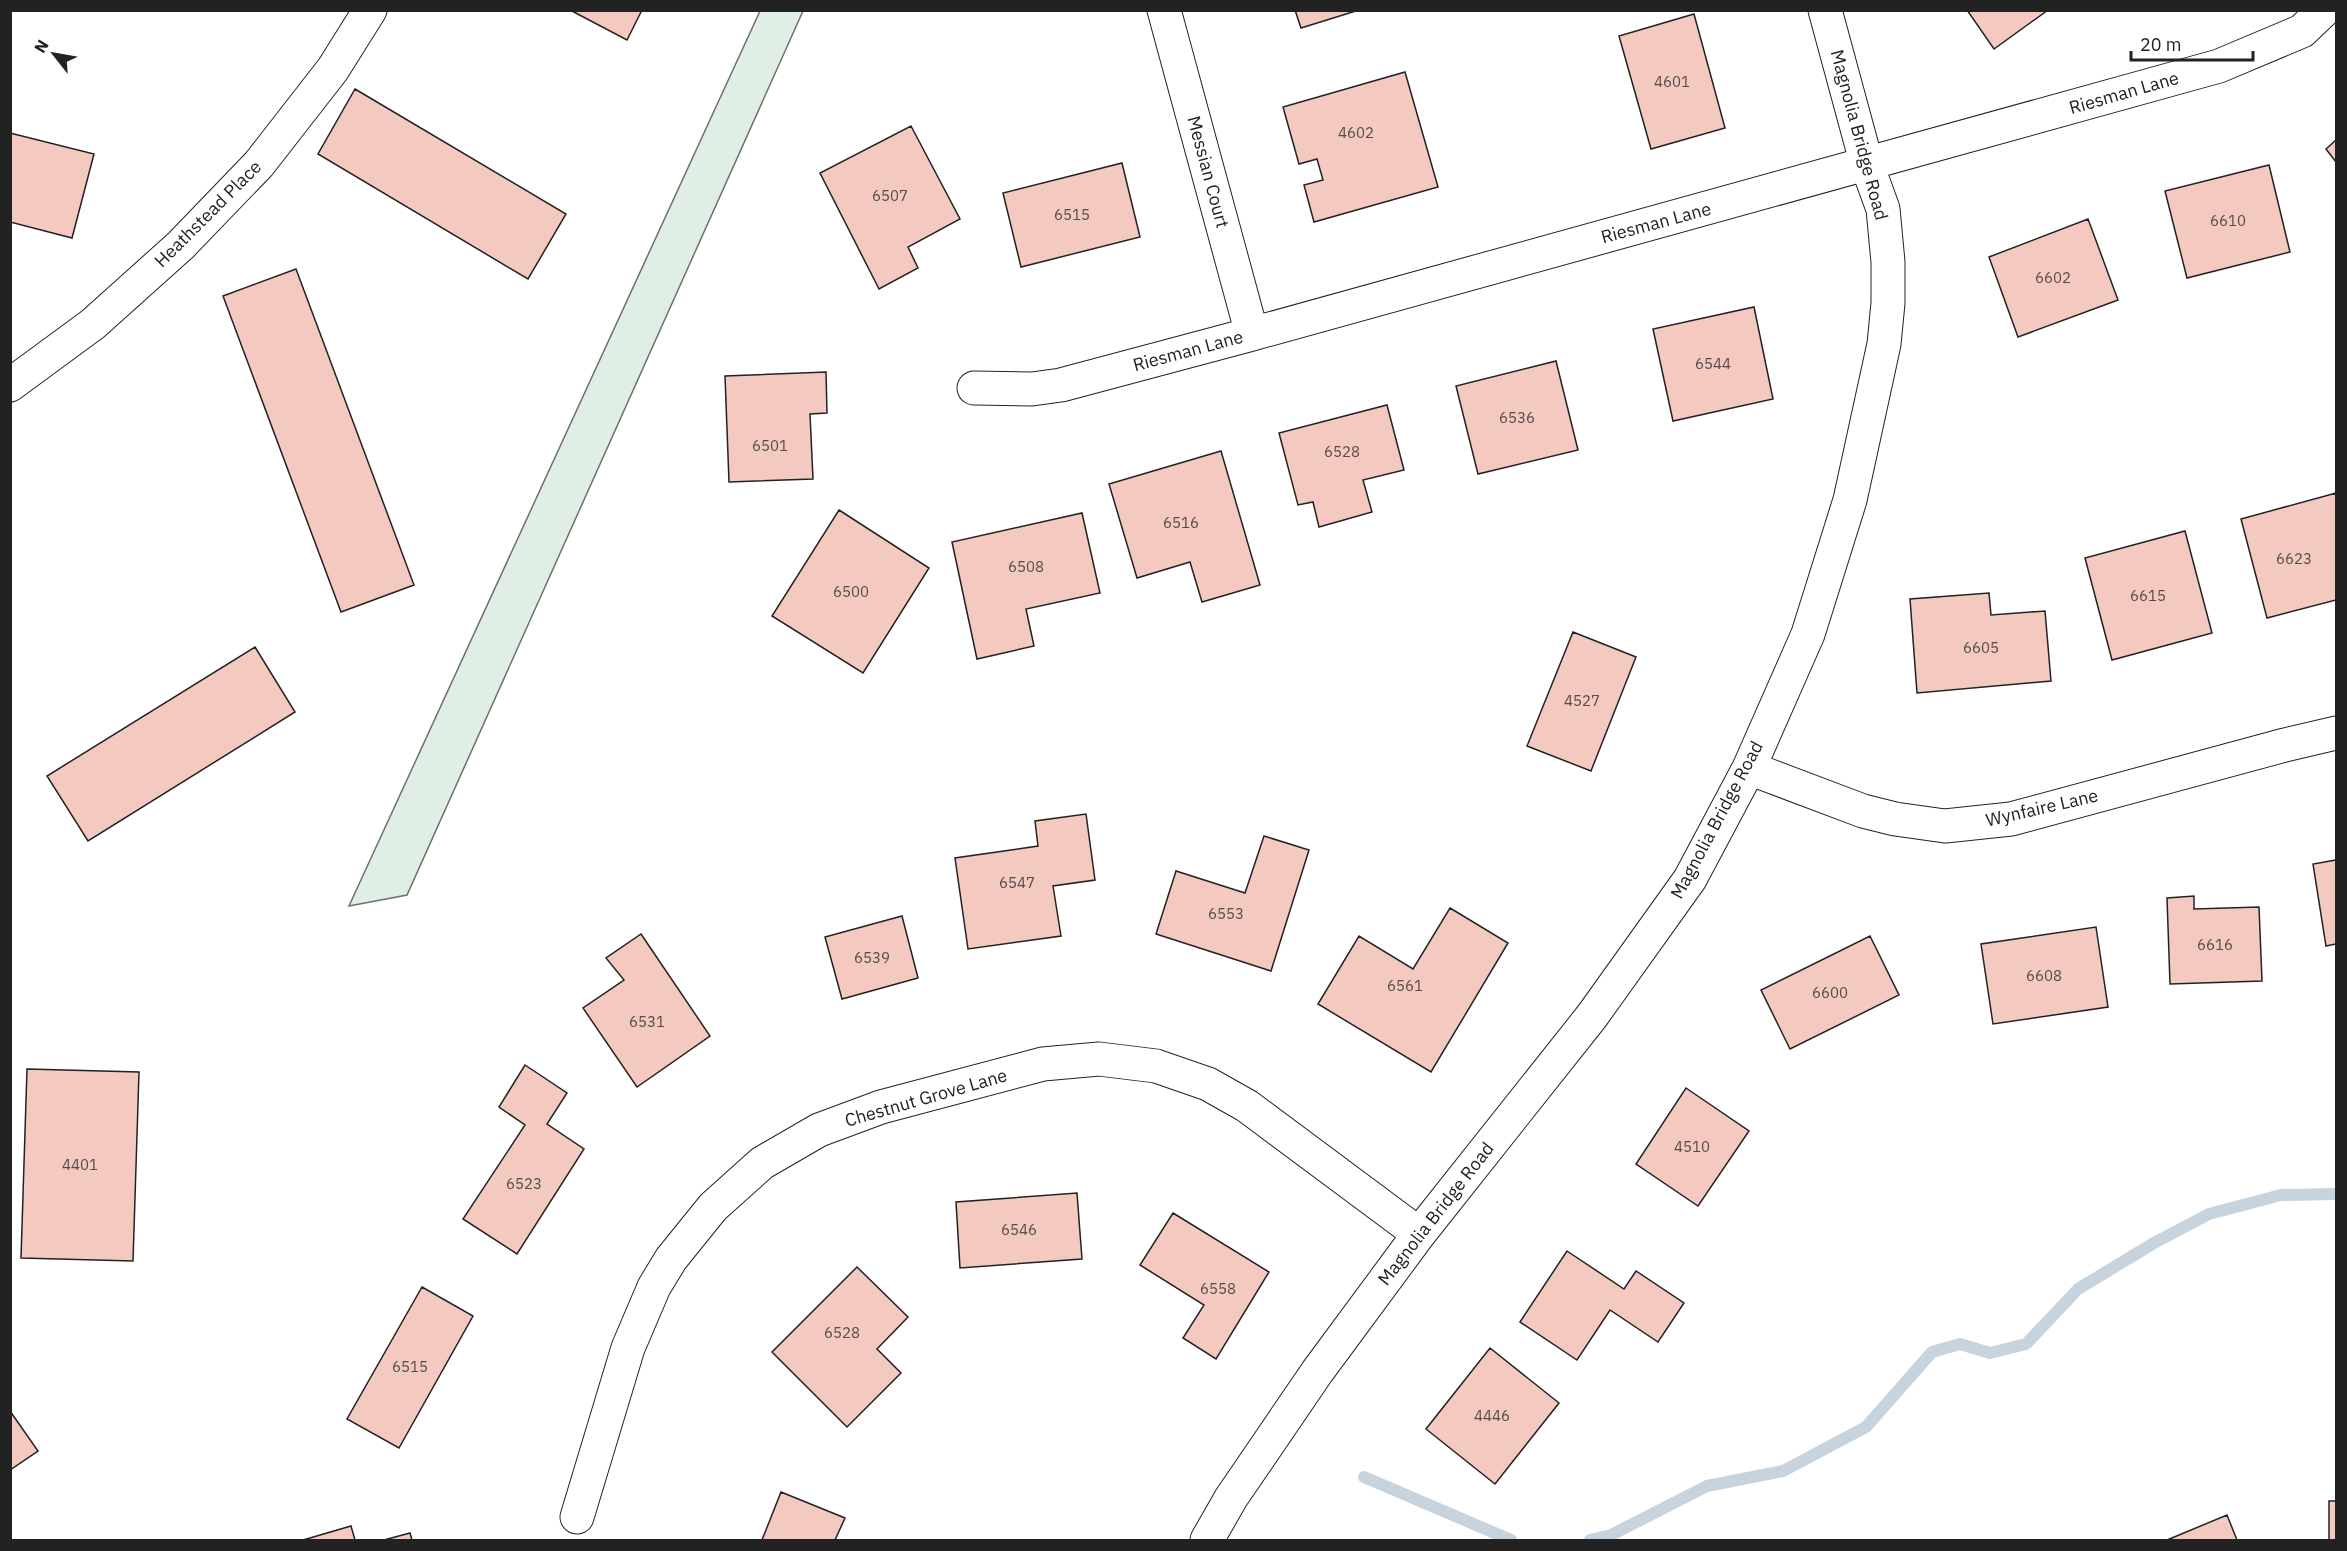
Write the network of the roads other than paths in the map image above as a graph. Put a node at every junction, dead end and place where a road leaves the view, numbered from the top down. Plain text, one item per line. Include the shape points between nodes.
1 (370, 10) edge
2 (1164, 10) edge
3 (1825, 10) edge
4 (2324, 10) edge
5 (1867, 165) junction
6 (1252, 334) junction
7 (10, 385) edge
8 (974, 388) dead end
9 (2337, 733) edge
10 (1749, 768) junction
11 (1419, 1234) junction
12 (577, 1517) dead end
13 (1207, 1540) edge

1 - 7 street, Heathstead Place via 333,69 259,164 181,245 93,324
2 - 6 street, Messian Court
3 - 5 street, Magnolia Bridge Road
4 - 5 street, Riesman Lane via 2302,32 2219,66
5 - 6 street, Riesman Lane
5 - 10 street, Magnolia Bridge Road via 1883,209 1888,262 1884,344 1850,500 1808,634
6 - 8 street, Riesman Lane via 1061,385
9 - 10 street, Wynfaire Lane via 2011,819 1945,826 1863,811
10 - 11 street, Magnolia Bridge Road via 1690,879 1592,1016
11 - 12 street, Chestnut Grove Lane via 1247,1106 1208,1084 1155,1066 1099,1059 1042,1064 881,1107 819,1130 762,1163 712,1207 671,1259 654,1287 628,1348
11 - 13 street, Magnolia Bridge Road via 1317,1372

